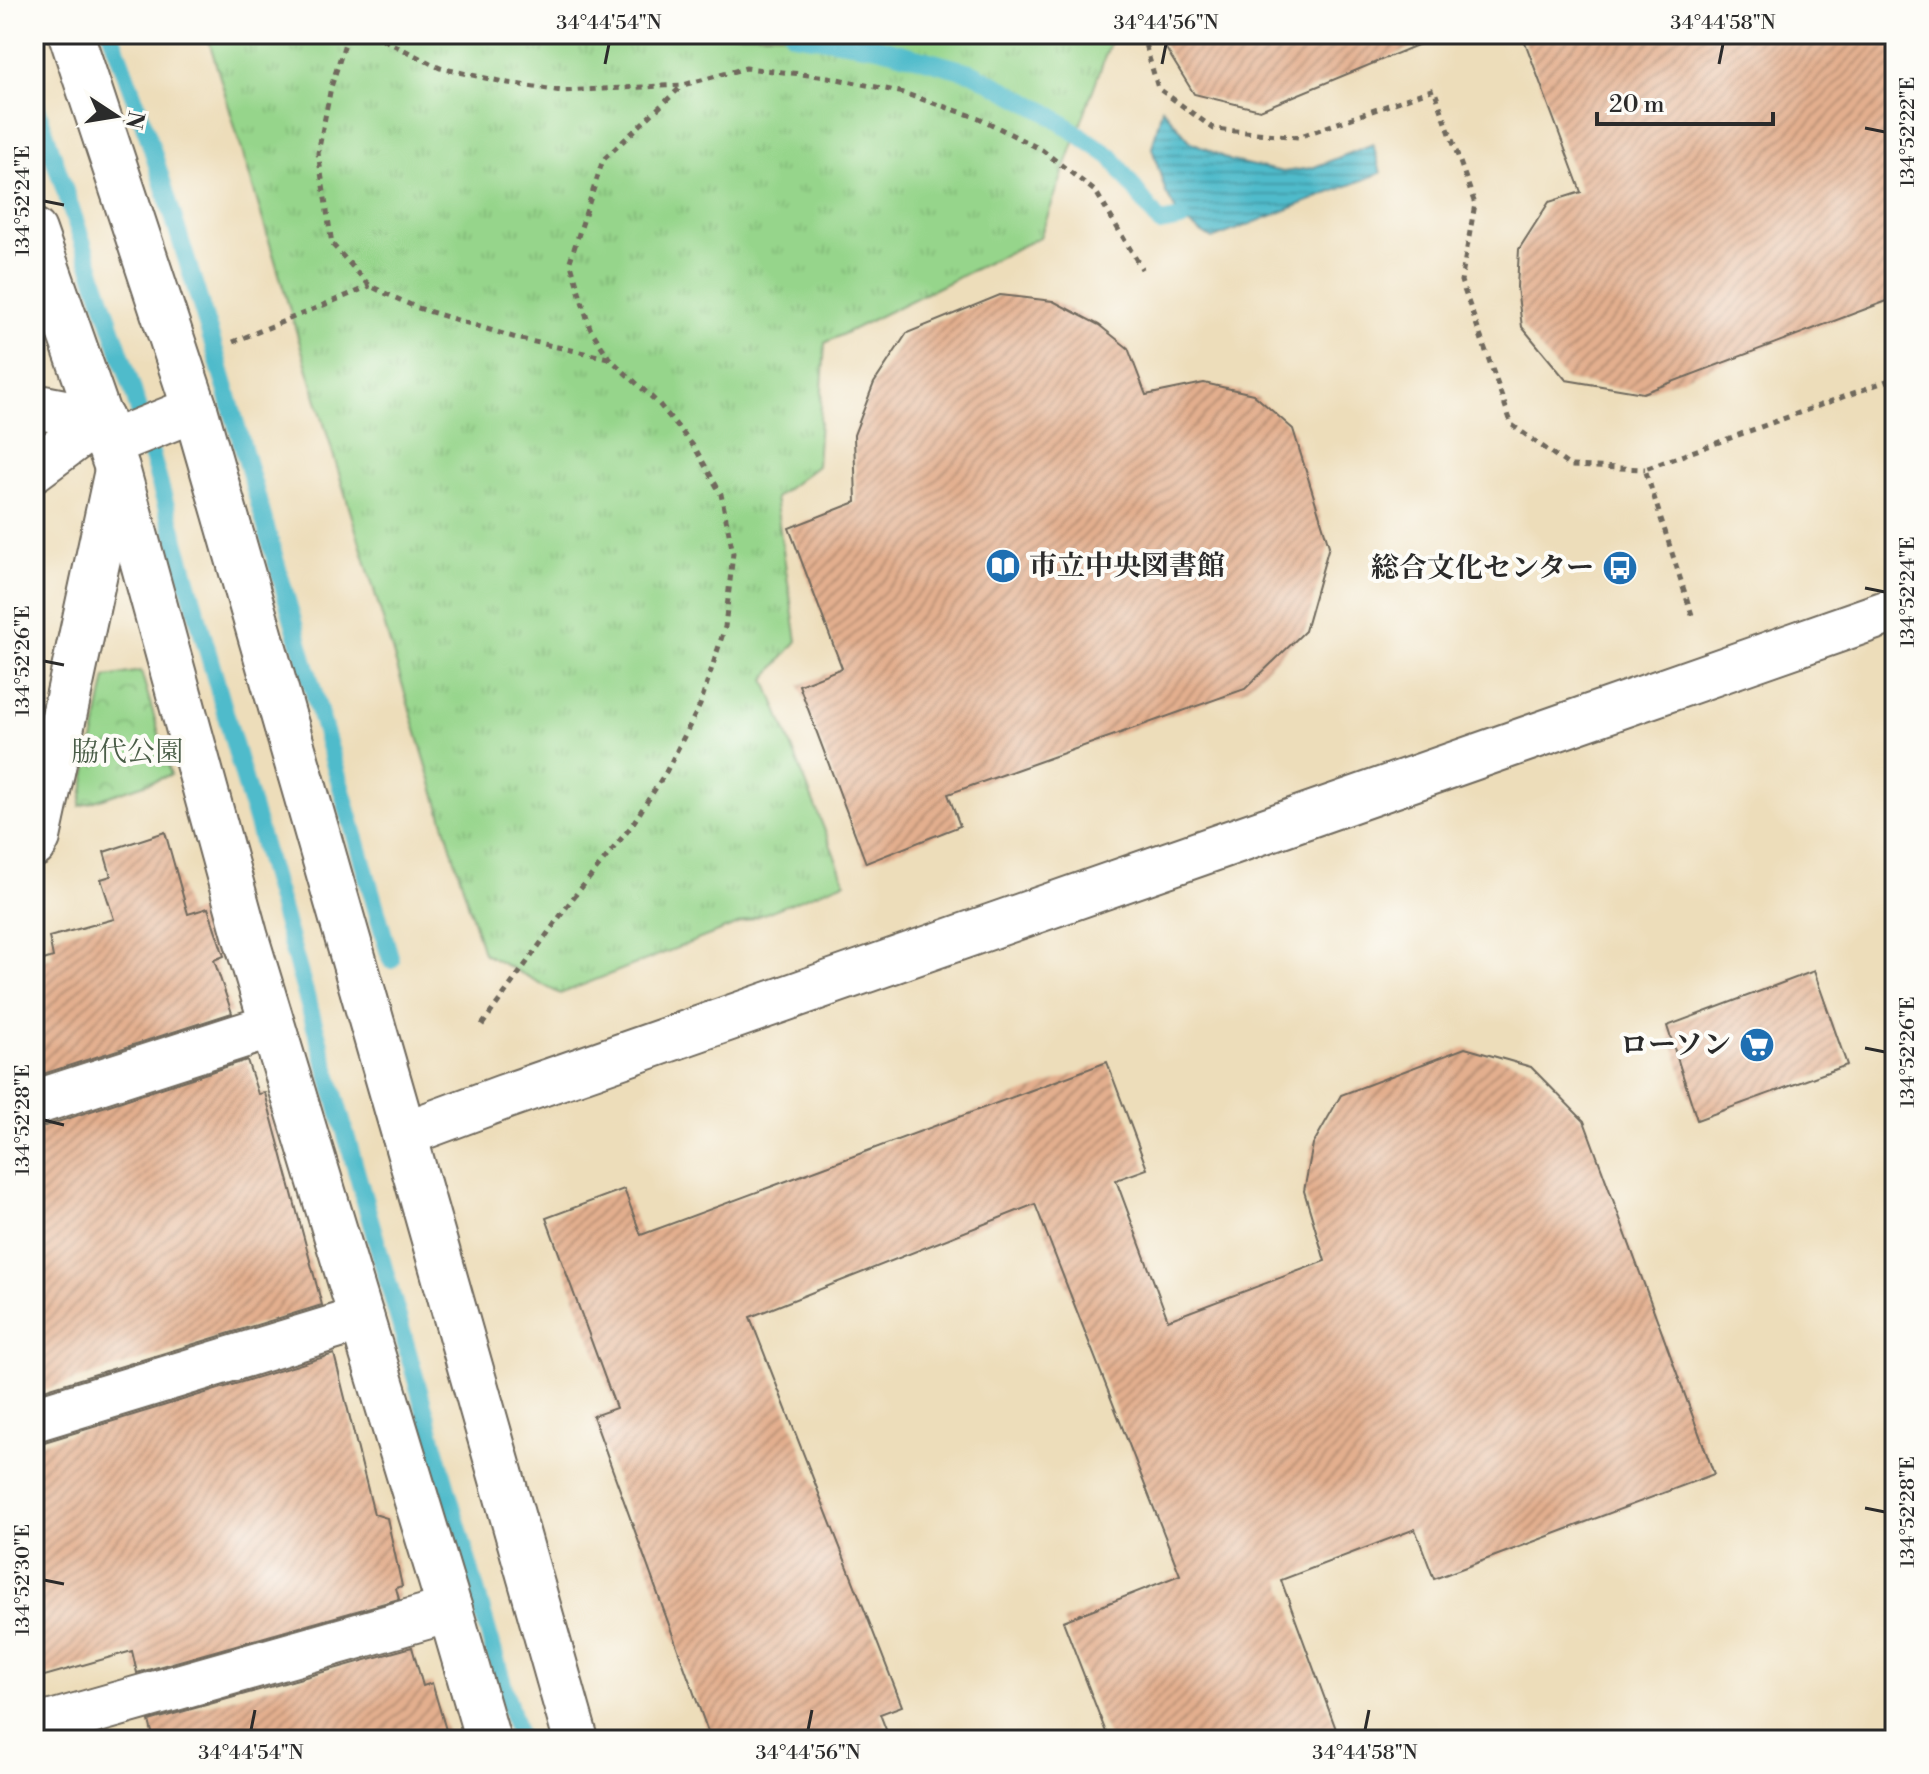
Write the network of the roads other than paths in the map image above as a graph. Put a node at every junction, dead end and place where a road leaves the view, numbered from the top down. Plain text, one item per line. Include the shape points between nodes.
1 (71, 34) edge
2 (34, 231) edge
3 (34, 406) edge
4 (178, 416) junction
5 (109, 444) junction
6 (34, 469) edge
7 (1895, 610) edge
8 (34, 845) edge
9 (272, 1026) junction
10 (34, 1103) edge
11 (404, 1134) junction
12 (362, 1319) junction
13 (34, 1419) edge
14 (450, 1610) junction
15 (34, 1728) edge
16 (488, 1740) edge
17 (576, 1740) edge

1 - 4 street
2 - 5 street
3 - 5 street
4 - 5 street
4 - 11 street
5 - 6 street
5 - 8 street
5 - 9 street
7 - 11 street
9 - 10 street
9 - 12 street
11 - 17 street
12 - 13 street
12 - 14 street
14 - 15 street
14 - 16 street

